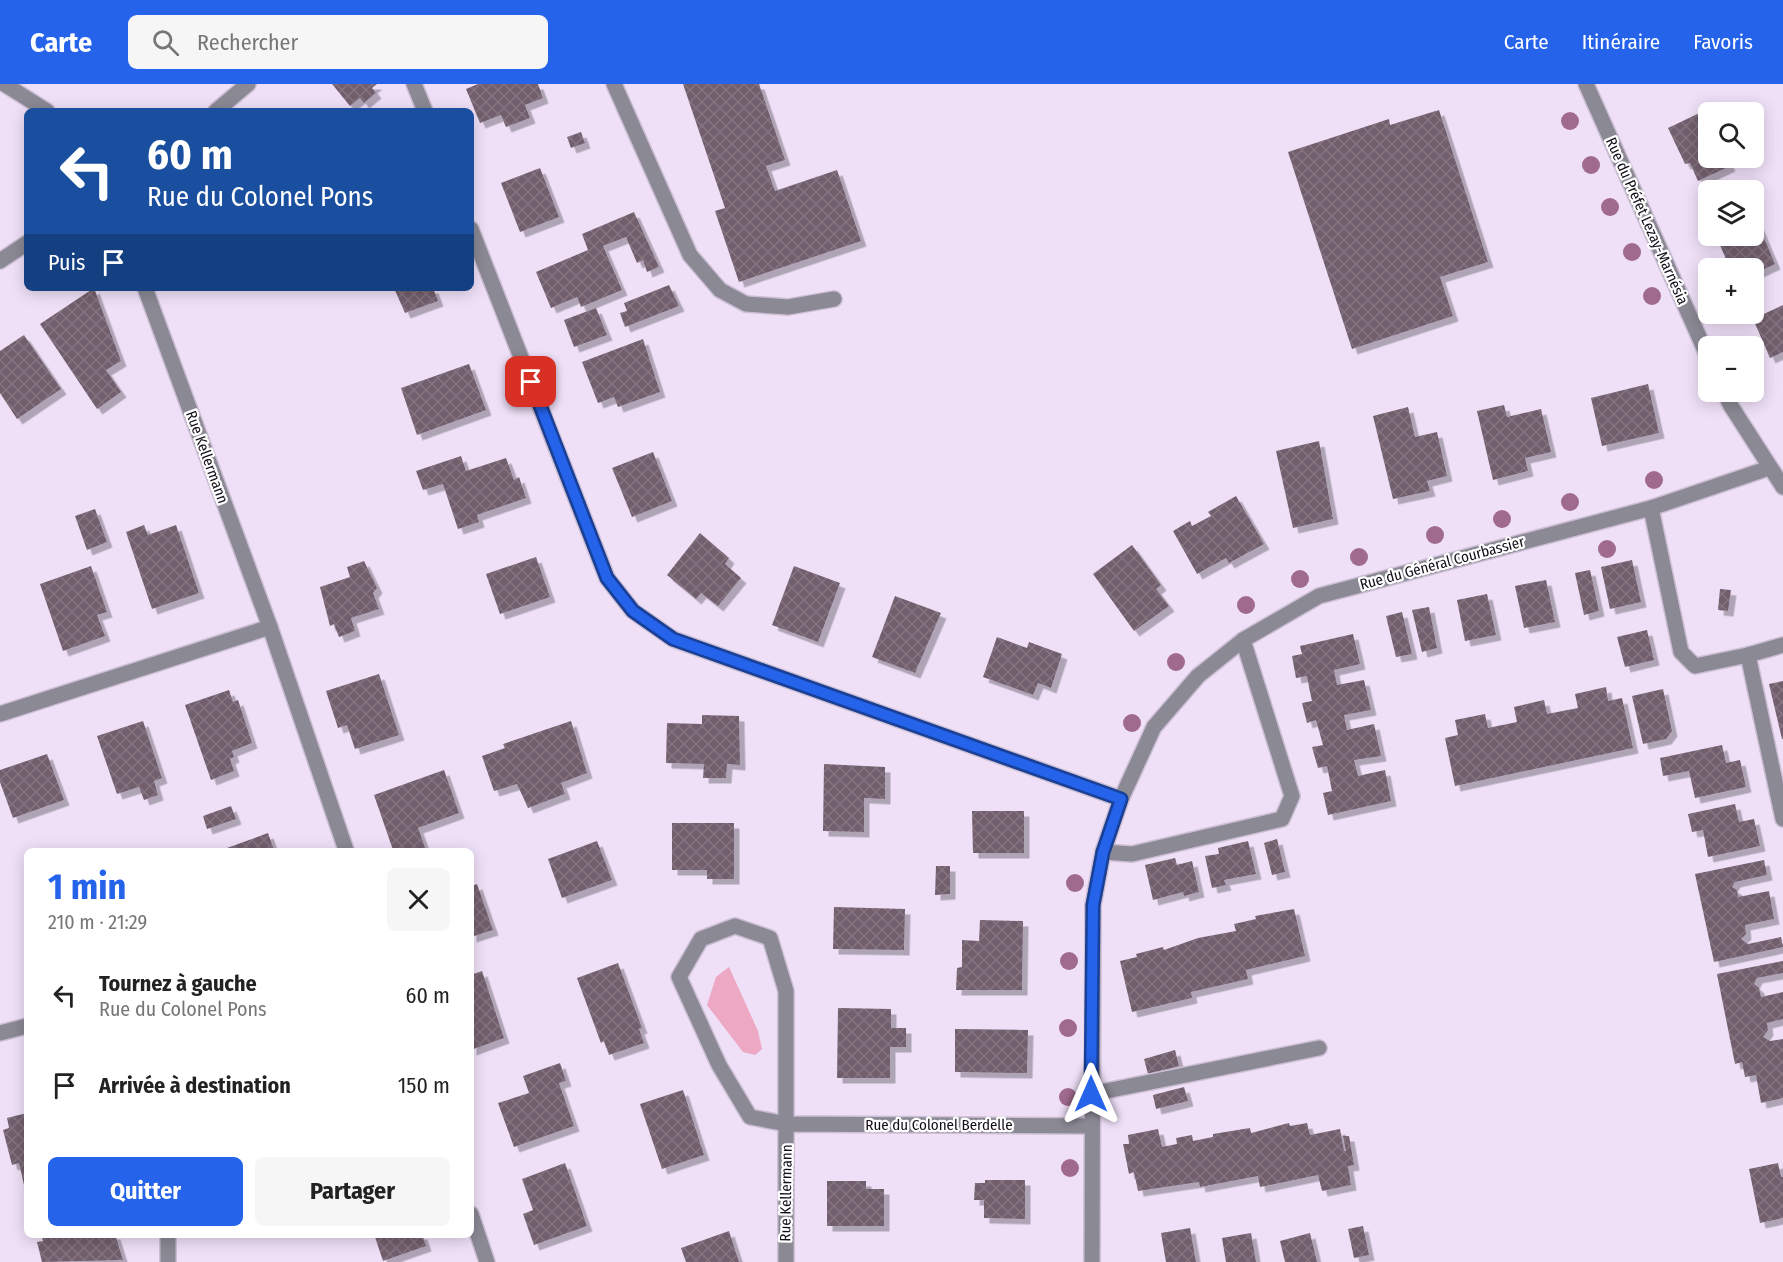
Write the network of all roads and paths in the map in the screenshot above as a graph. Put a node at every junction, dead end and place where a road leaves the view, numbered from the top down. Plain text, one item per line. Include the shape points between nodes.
1 (4, 84) edge
2 (248, 84) edge
3 (414, 84) edge
4 (614, 84) edge
5 (1586, 84) edge
6 (41, 108) edge
7 (220, 108) edge
8 (424, 108) edge
9 (474, 237) edge
10 (24, 245) edge
11 (0, 261) edge
12 (146, 291) edge
13 (834, 299) dead end
14 (1699, 336) edge
15 (1730, 402) edge
16 (1768, 468) junction
17 (1783, 487) edge
18 (1651, 508) junction
19 (270, 627) junction
20 (1243, 640) junction
21 (1783, 645) edge
22 (1748, 655) junction
23 (0, 714) edge
24 (1121, 799) junction
25 (1783, 819) edge
26 (345, 848) edge
27 (1103, 852) junction
28 (24, 1027) edge
29 (0, 1033) edge
30 (1319, 1048) dead end
31 (1091, 1094) junction
32 (787, 1124) junction
33 (1091, 1126) junction
34 (474, 1223) edge
35 (168, 1238) edge
36 (168, 1262) edge
37 (487, 1262) edge
38 (786, 1262) edge
39 (1092, 1262) edge

1 - 6 street
2 - 7 street
3 - 8 street
4 - 13 street via 690,255 720,290 746,304 788,307
5 - 14 street, Rue du Préfet Lezay-Marnésia
9 - 24 street via 607,578 633,611 673,639
10 - 11 street
12 - 19 street, Rue Kellermann
15 - 16 street
16 - 17 street
16 - 18 street, Rue du Général Courbassier
18 - 20 street, Rue du Général Courbassier via 1319,596
18 - 22 street via 1681,652 1695,666
19 - 23 street
19 - 26 street, Rue Kellermann
20 - 24 street, Rue du Général Courbassier via 1198,676 1154,726
20 - 27 street via 1292,795 1282,819 1132,854
21 - 22 street
22 - 25 street
24 - 27 street, Rue du Général Courbassier
27 - 31 street, Rue du Général Courbassier via 1093,905
28 - 29 street
30 - 31 street
31 - 33 street, Rue du Général Courbassier
32 - 32 street, Rue du Colonel Berdelle via 750,1117 719,1065 679,977 701,939 735,926 770,938 786,991
32 - 33 street, Rue du Colonel Berdelle
32 - 38 street, Rue Kellermann
33 - 39 street, Rue du Général Courbassier
34 - 37 street
35 - 36 street

